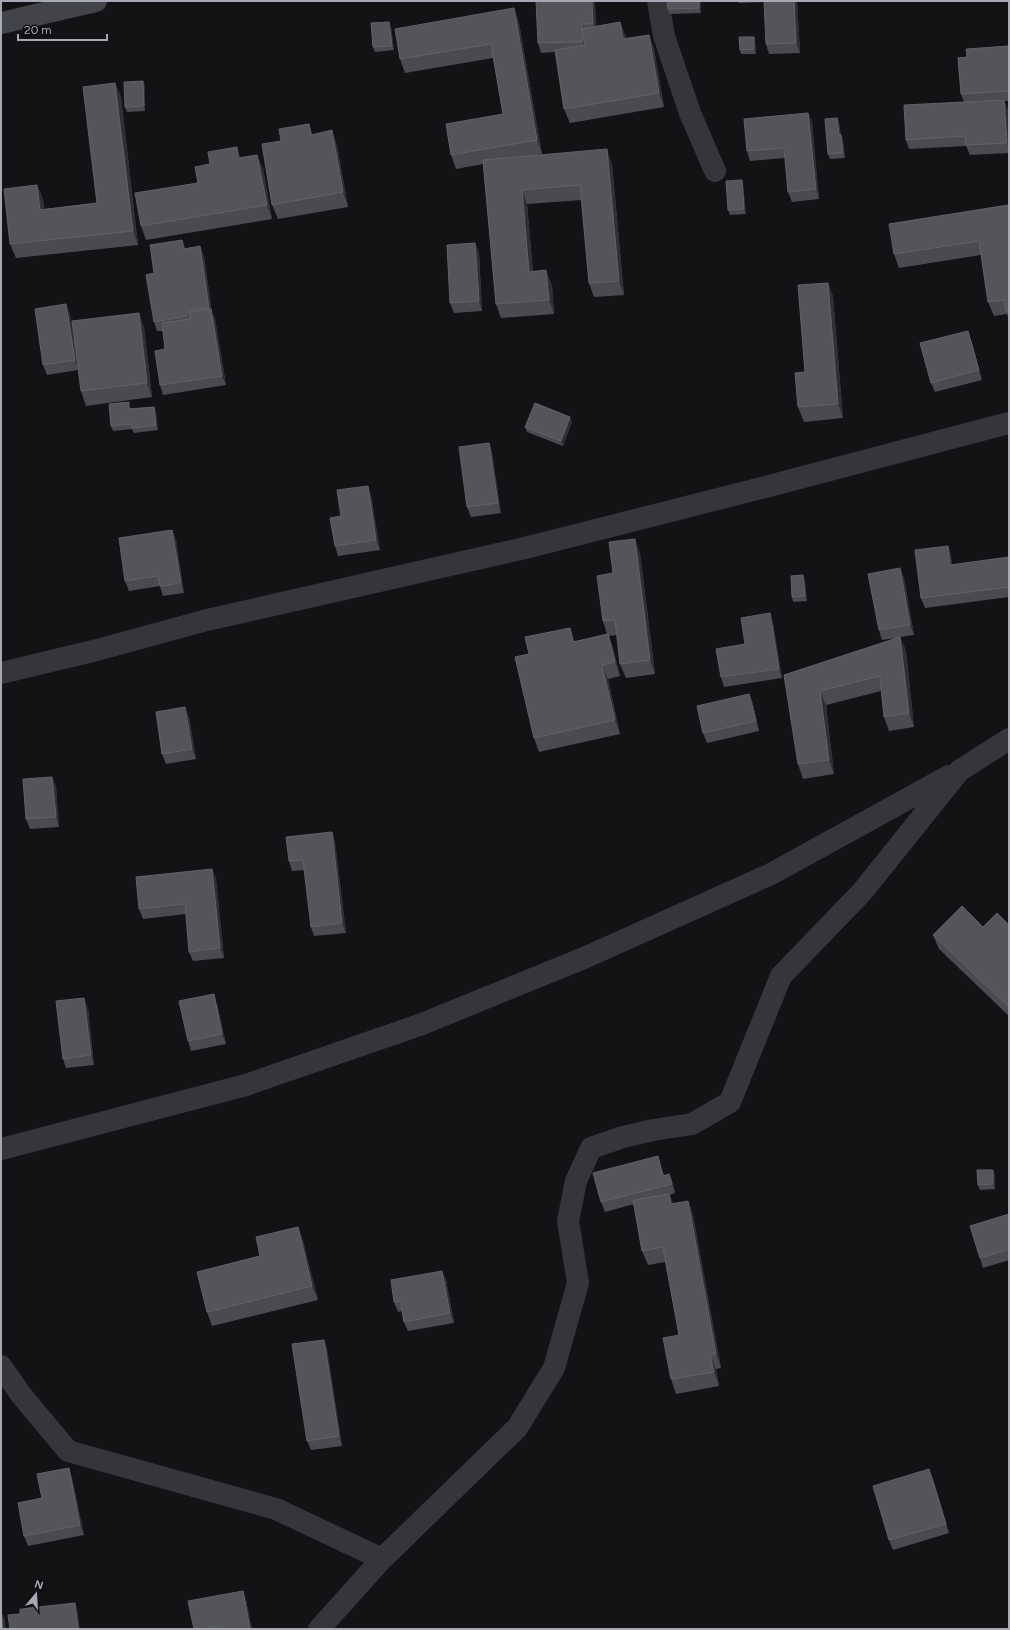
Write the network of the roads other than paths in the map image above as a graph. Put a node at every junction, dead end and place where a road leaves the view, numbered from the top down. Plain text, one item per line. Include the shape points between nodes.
1 (96, 1) edge
2 (658, 1) edge
3 (1, 23) edge
4 (715, 171) dead end
5 (1009, 423) edge
6 (1, 673) edge
7 (1009, 739) edge
8 (959, 770) junction
9 (1, 1149) edge
10 (1, 1366) edge
11 (382, 1559) junction
12 (319, 1629) edge

1 - 3 street
2 - 4 street via 664,36 690,113
5 - 6 street via 526,548 207,620
7 - 8 street
8 - 9 street via 771,874 584,958 430,1021 246,1085
8 - 11 street via 862,892 781,976 730,1102 692,1124 623,1137 591,1148 576,1181 568,1221 578,1283 554,1368 517,1428
10 - 11 street via 22,1396 68,1451 276,1509
11 - 12 street

